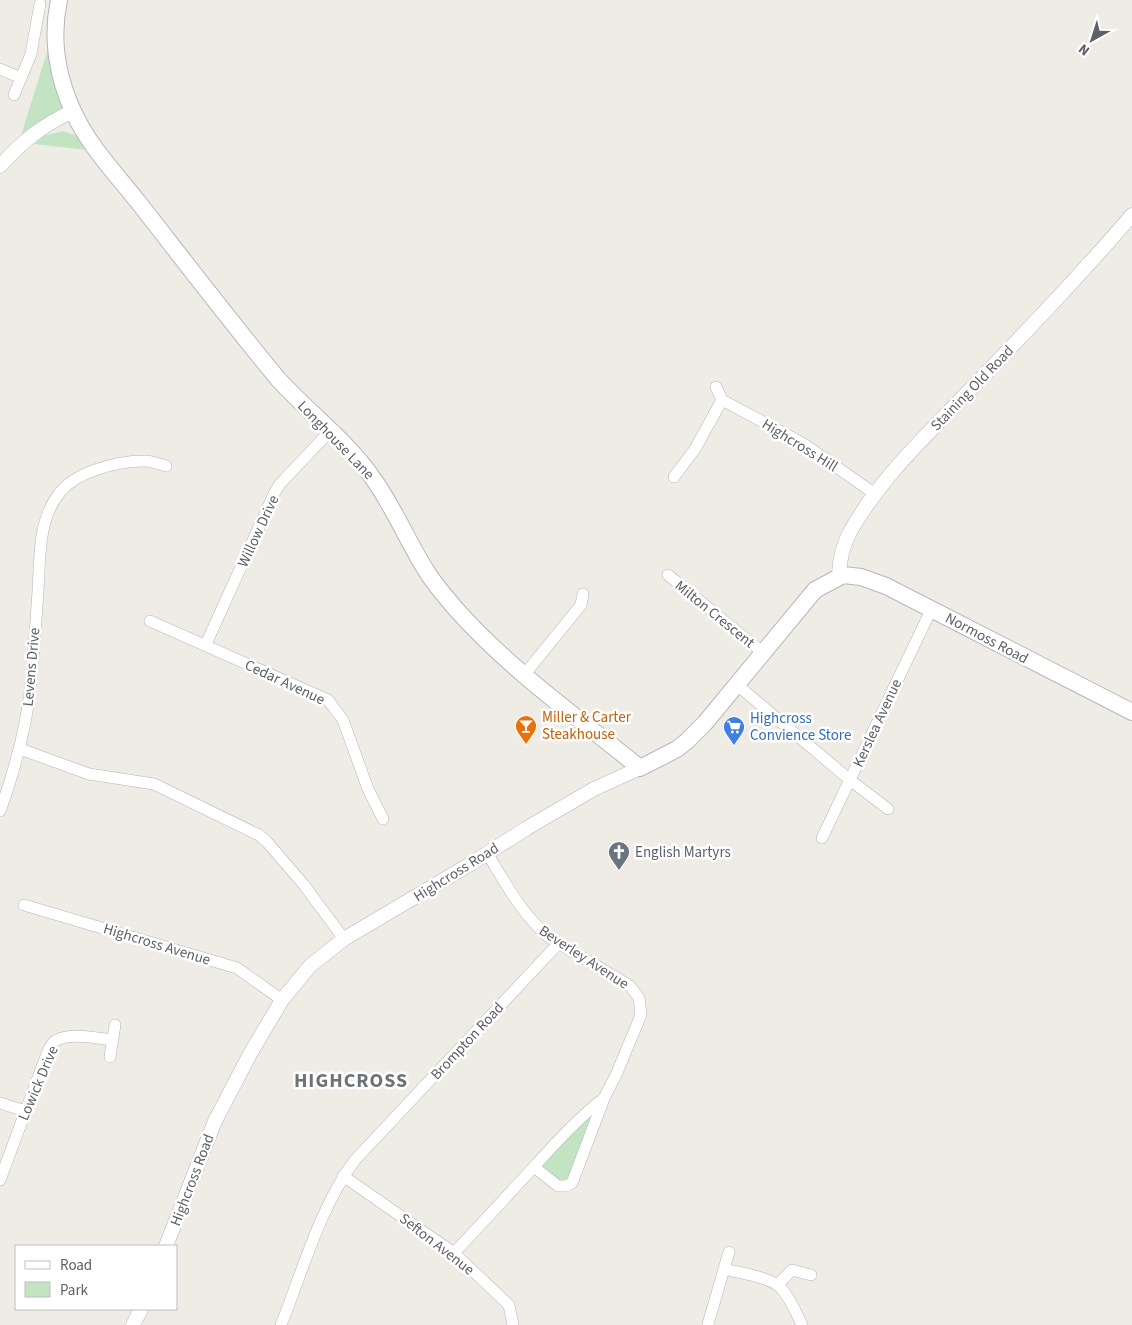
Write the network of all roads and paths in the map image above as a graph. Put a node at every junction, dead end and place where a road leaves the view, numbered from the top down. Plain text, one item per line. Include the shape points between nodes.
1 (59, 0) edge
2 (40, 4) dead end
3 (0, 68) edge
4 (21, 78) junction
5 (14, 95) dead end
6 (73, 111) junction
7 (0, 166) edge
8 (1132, 215) edge
9 (716, 387) dead end
10 (722, 400) junction
11 (330, 431) junction
12 (166, 466) dead end
13 (674, 477) dead end
14 (874, 494) junction
15 (668, 575) dead end
16 (839, 577) junction
17 (583, 594) dead end
18 (932, 608) junction
19 (150, 621) dead end
20 (206, 644) junction
21 (762, 652) junction
22 (524, 675) junction
23 (736, 684) junction
24 (1132, 712) edge
25 (20, 748) junction
26 (640, 768) junction
27 (850, 780) junction
28 (888, 809) dead end
29 (0, 811) edge
30 (383, 819) dead end
31 (822, 838) dead end
32 (487, 853) junction
33 (24, 905) dead end
34 (344, 940) junction
35 (559, 943) junction
36 (282, 1000) junction
37 (115, 1025) dead end
38 (112, 1040) junction
39 (110, 1057) dead end
40 (605, 1096) junction
41 (0, 1103) edge
42 (25, 1111) junction
43 (534, 1167) junction
44 (343, 1176) junction
45 (0, 1180) edge
46 (166, 1245) edge
47 (729, 1252) dead end
48 (454, 1253) junction
49 (724, 1269) junction
50 (811, 1275) dead end
51 (778, 1285) junction
52 (140, 1310) edge
53 (708, 1324) edge
54 (132, 1325) edge
55 (282, 1325) edge
56 (513, 1325) edge
57 (802, 1325) edge

1 - 6 main road, Longhouse Lane via 55,18 57,55
2 - 4 street via 31,54
3 - 4 street
4 - 5 street
6 - 7 street via 41,127
6 - 11 main road, Longhouse Lane via 112,169 256,352 295,398
8 - 14 street, Staining Old Road
9 - 10 street
10 - 13 street via 695,449
10 - 14 street, Highcross Hill via 804,444
11 - 20 street, Willow Drive via 275,492
11 - 22 main road, Longhouse Lane via 372,475 442,593
12 - 25 street, Levens Drive via 145,461 89,472 58,494 41,545 30,696
14 - 16 street, Staining Old Road via 845,543 839,562
15 - 21 street, Milton Crescent
16 - 18 main road, Normoss Road via 872,580
16 - 21 main road, Highcross Road via 815,590
17 - 22 street via 581,605
18 - 24 main road, Normoss Road
18 - 27 street, Kerslea Avenue
19 - 20 street, Cedar Avenue
20 - 30 street, Cedar Avenue via 328,700 343,720
21 - 23 main road, Highcross Road
22 - 26 main road, Longhouse Lane
23 - 26 main road, Highcross Road via 687,741
23 - 27 street
25 - 29 street, Levens Drive
25 - 34 street via 89,774 154,784 258,835 304,885
26 - 32 street, Highcross Road via 594,789
27 - 28 street
27 - 31 street, Kerslea Avenue
32 - 34 street, Highcross Road
32 - 35 street, Beverley Avenue via 524,913
33 - 36 street, Highcross Avenue via 238,968
34 - 36 street, Highcross Road via 310,966
35 - 40 street, Beverley Avenue via 630,986 639,998 641,1015
35 - 44 street, Brompton Road
36 - 46 street, Highcross Road via 215,1121
37 - 38 street
38 - 39 street
38 - 42 street, Lowick Drive via 64,1036 54,1042
40 - 43 street, Beverley Avenue
40 - 43 street, Beverley Avenue via 572,1184 558,1186
41 - 42 street
42 - 45 street, Lowick Drive
43 - 48 street, Beverley Avenue
44 - 48 street, Sefton Avenue
44 - 55 street, Brompton Road via 330,1198
47 - 49 street
48 - 56 street, Sefton Avenue via 509,1305
49 - 51 street
49 - 53 street
50 - 51 street via 792,1270
51 - 57 street
52 - 54 street

